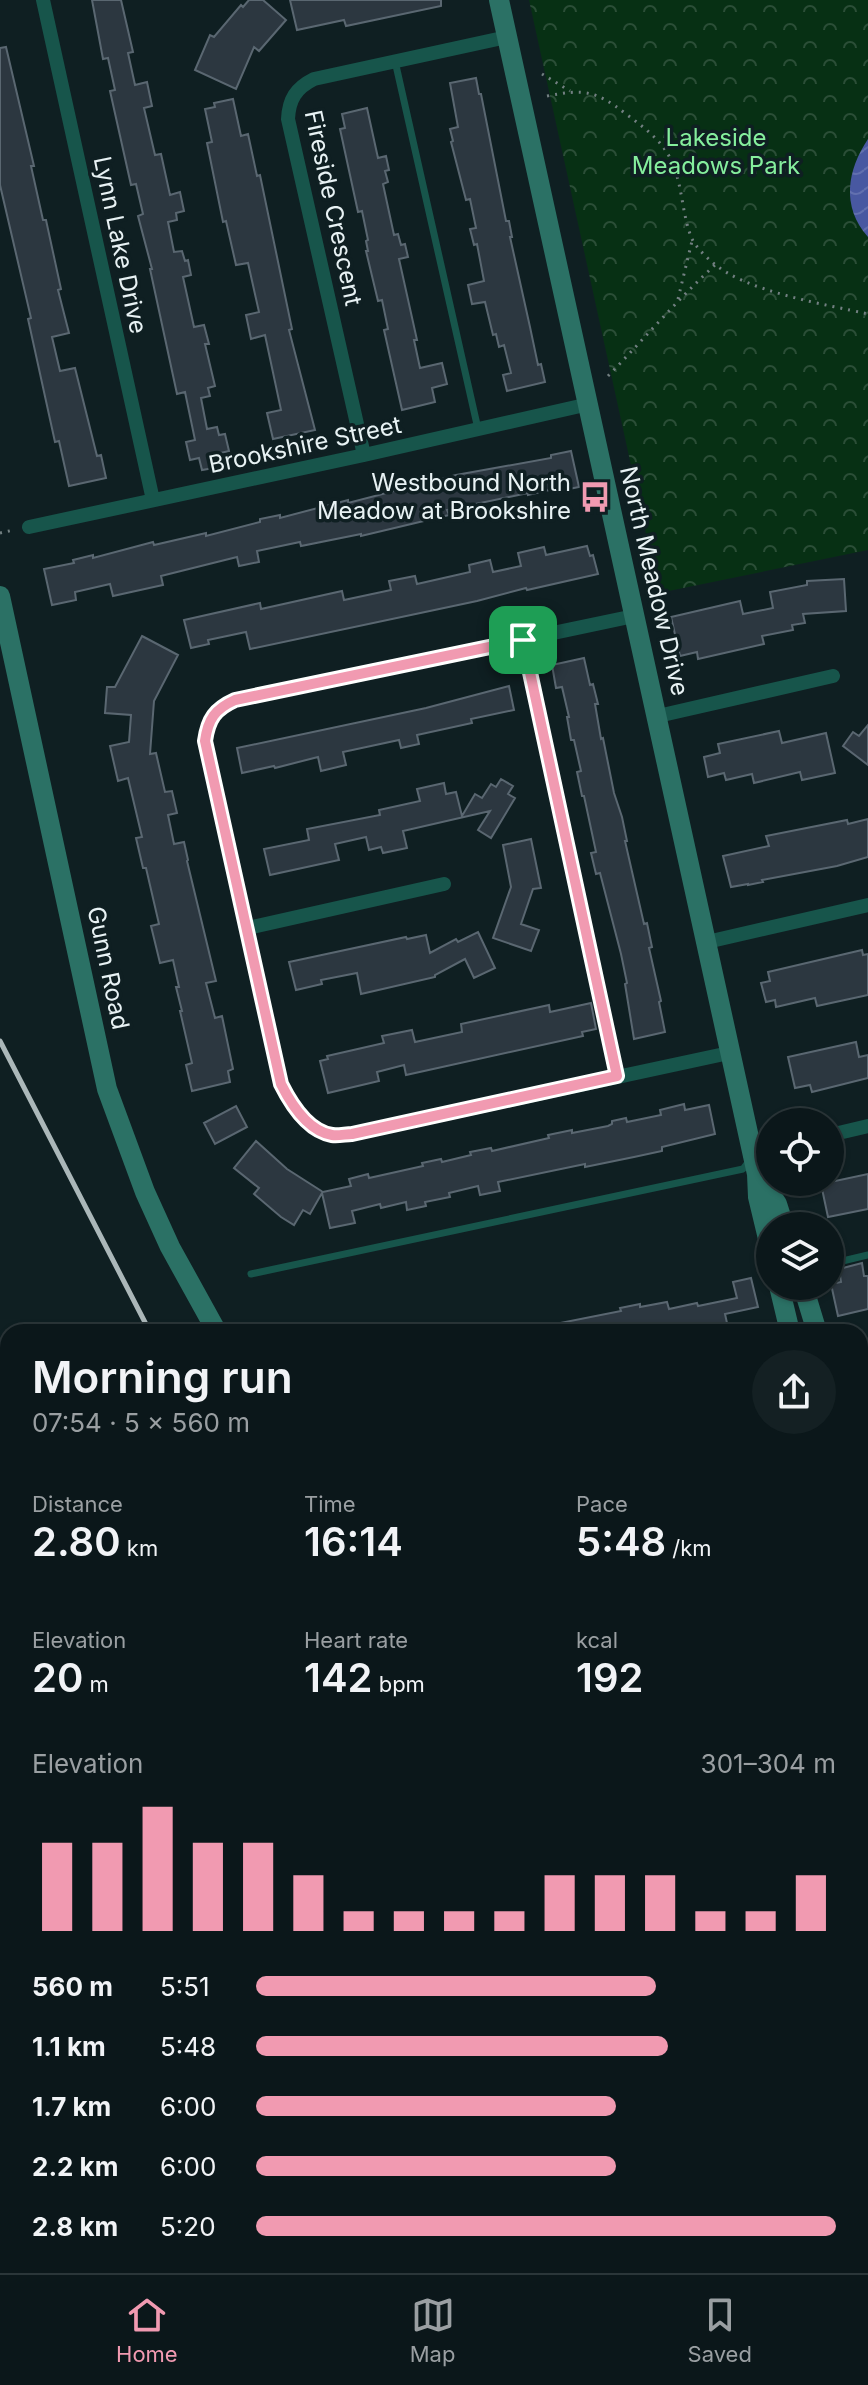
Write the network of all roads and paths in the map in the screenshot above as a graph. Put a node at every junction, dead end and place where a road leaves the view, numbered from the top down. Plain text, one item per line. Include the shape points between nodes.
1 (43, 0) edge
2 (499, 0) edge
3 (507, 37) junction
4 (395, 61) junction
5 (542, 74) dead end
6 (570, 91) junction
7 (547, 96) dead end
8 (693, 240) junction
9 (715, 265) junction
10 (678, 299) junction
11 (868, 314) edge
12 (608, 376) dead end
13 (589, 404) junction
14 (478, 429) junction
15 (364, 455) junction
16 (153, 500) junction
17 (29, 527) dead end
18 (0, 596) edge
19 (634, 616) junction
20 (523, 640) junction
21 (833, 676) dead end
22 (658, 716) junction
23 (444, 884) dead end
24 (868, 905) edge
25 (248, 928) junction
26 (707, 942) junction
27 (729, 1053) junction
28 (617, 1076) junction
29 (868, 1126) edge
30 (844, 1132) edge
31 (756, 1146) edge
32 (756, 1162) edge
33 (868, 1255) edge
34 (844, 1261) edge
35 (251, 1274) dead end
36 (782, 1300) edge
37 (807, 1300) edge
38 (213, 1324) edge
39 (788, 1324) edge
40 (815, 1324) edge

1 - 16 street, Lynn Lake Drive
2 - 3 street, North Meadow Drive
3 - 4 street, Fireside Crescent
3 - 13 street, North Meadow Drive
4 - 14 lane
4 - 15 street, Fireside Crescent via 314,79 295,92 289,105
5 - 6 path
6 - 7 path
6 - 8 path via 597,95 659,142 677,177
8 - 9 path
8 - 10 path
9 - 10 path
9 - 11 path via 761,288
10 - 12 path
13 - 14 street, Brookshire Street
13 - 19 street, North Meadow Drive
14 - 15 street, Brookshire Street
15 - 16 street, Brookshire Street
16 - 17 street, Brookshire Street
18 - 38 street, Gunn Road via 107,1089 145,1192
19 - 20 street
19 - 22 street, North Meadow Drive
20 - 25 street via 220,707 207,723 205,741
20 - 28 street
21 - 22 street
22 - 26 street, North Meadow Drive
23 - 25 street
24 - 26 street
25 - 28 street via 281,1084 299,1113 331,1135
26 - 27 street, North Meadow Drive
27 - 28 street
27 - 31 street, North Meadow Drive
29 - 30 street
32 - 35 lane
33 - 34 lane
36 - 39 street
37 - 40 street

